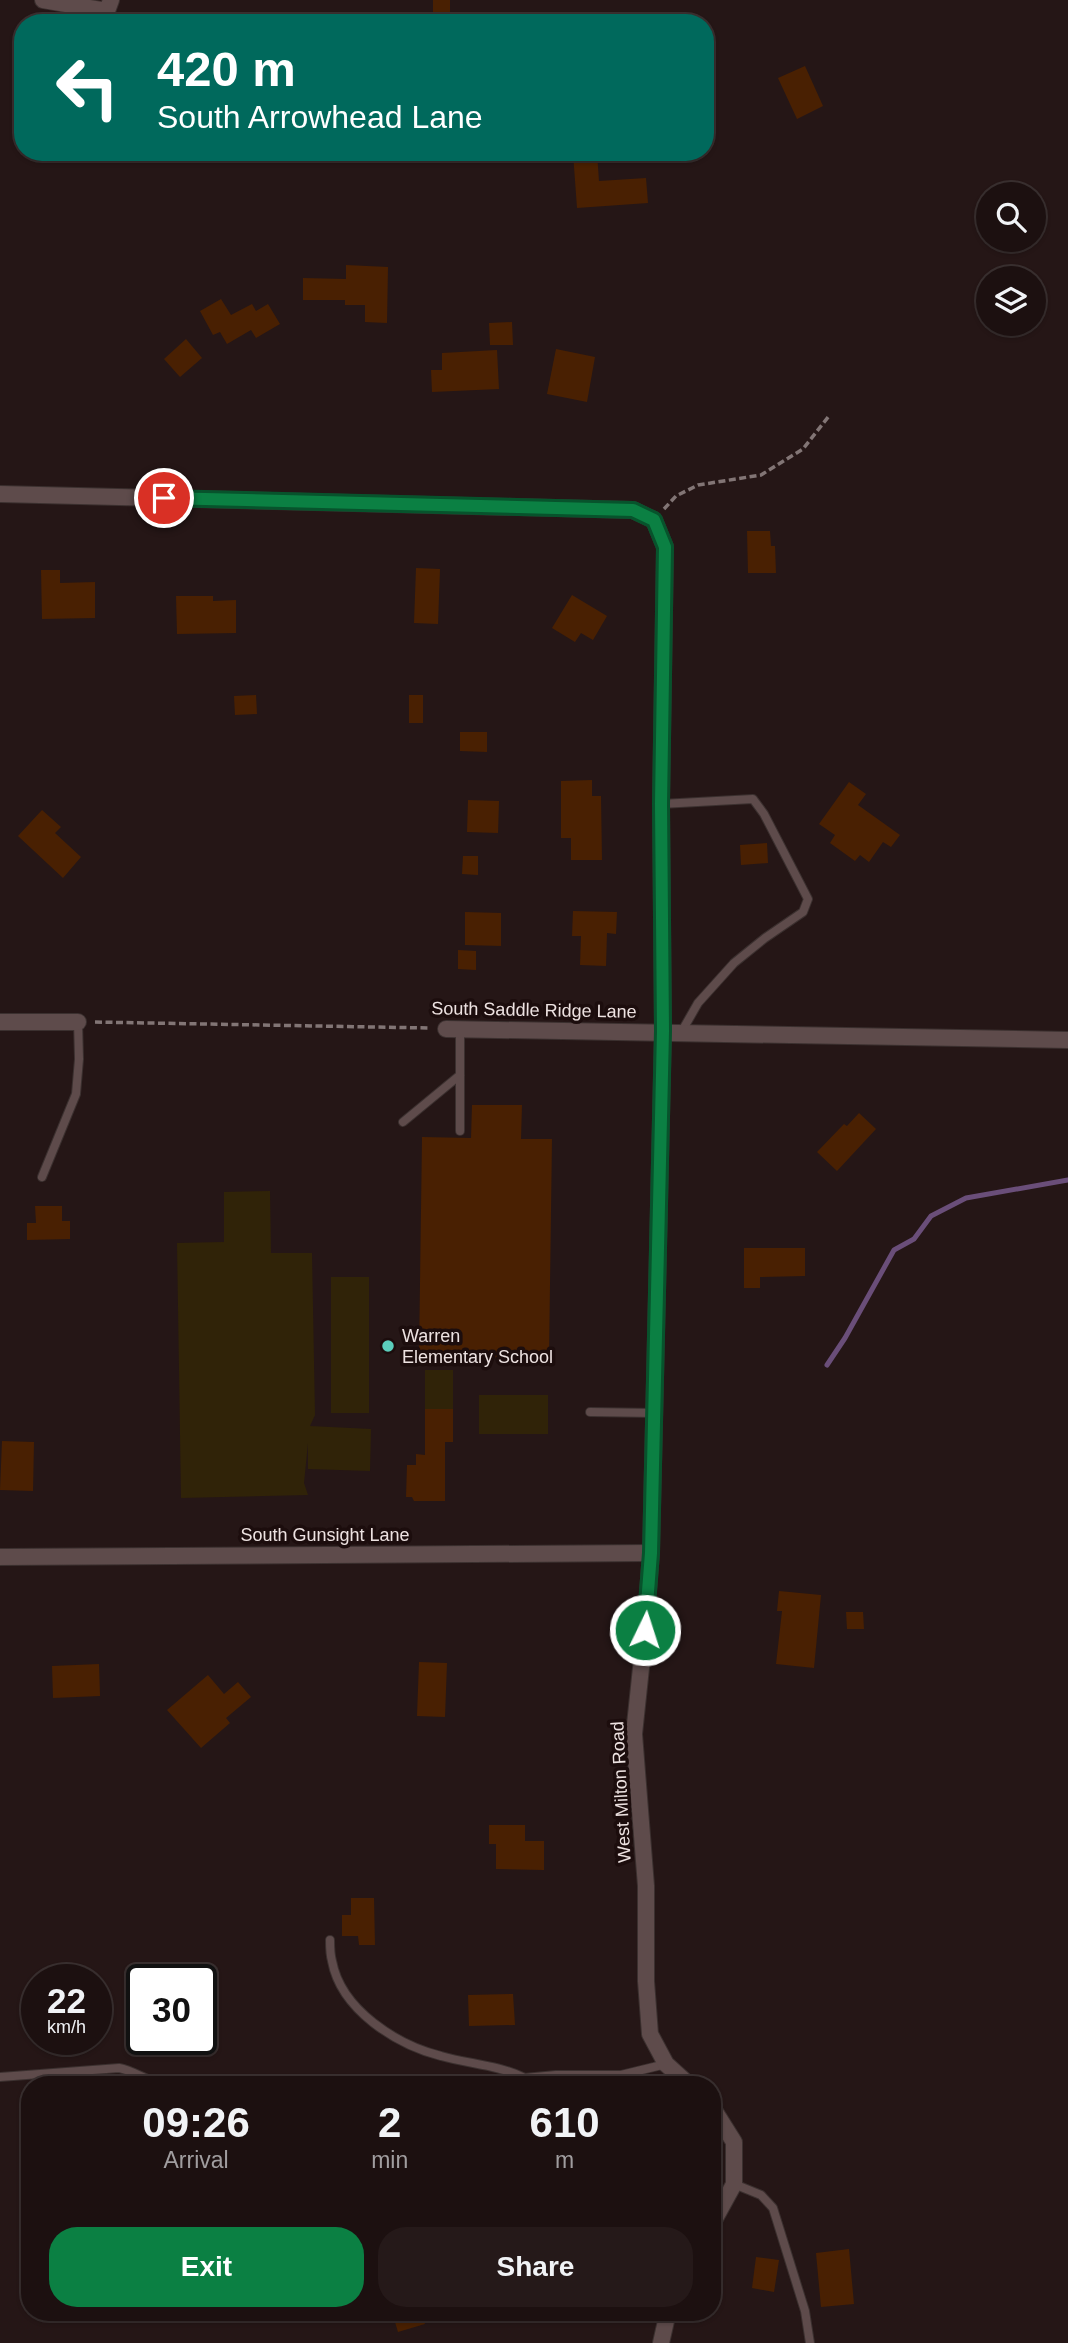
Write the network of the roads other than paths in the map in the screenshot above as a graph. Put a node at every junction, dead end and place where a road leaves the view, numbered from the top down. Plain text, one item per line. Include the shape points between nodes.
1 (43, 0) edge
2 (111, 0) edge
3 (0, 495) edge
4 (661, 804) junction
5 (0, 1022) edge
6 (78, 1022) joint
7 (453, 1029) joint
8 (663, 1031) junction
9 (682, 1031) junction
10 (1068, 1040) edge
11 (460, 1075) junction
12 (403, 1122) dead end
13 (460, 1131) dead end
14 (42, 1177) dead end
15 (590, 1412) dead end
16 (654, 1413) junction
17 (651, 1553) junction
18 (0, 1557) edge
19 (330, 1940) dead end
20 (666, 2064) junction
21 (138, 2076) edge
22 (520, 2076) edge
23 (545, 2076) edge
24 (679, 2076) edge
25 (0, 2077) edge
26 (721, 2121) edge
27 (734, 2184) junction
28 (721, 2208) edge
29 (666, 2321) edge
30 (661, 2343) edge
31 (810, 2343) edge

1 - 2 street via 107,10
3 - 4 street, West Milton Road via 633,510 654,520 665,547
4 - 8 street, West Milton Road
4 - 9 lane via 753,799 808,899 803,912 734,963 698,1003
5 - 6 street
6 - 14 lane via 76,1094
7 - 8 street, South Saddle Ridge Lane
7 - 11 lane
8 - 9 street, South Saddle Ridge Lane
8 - 16 street, West Milton Road
9 - 10 street, South Saddle Ridge Lane
11 - 12 lane
11 - 13 lane
15 - 16 lane
16 - 17 street, West Milton Road
17 - 18 street, South Gunsight Lane
17 - 20 street, West Milton Road via 634,1734 646,1885 650,2034
19 - 22 lane via 332,1963 342,1987 385,2033 441,2057
20 - 23 lane via 621,2075
20 - 24 street, West Milton Road
21 - 25 lane via 119,2068
26 - 27 street via 734,2142
27 - 28 street
27 - 31 lane via 761,2195 773,2208
29 - 30 street

